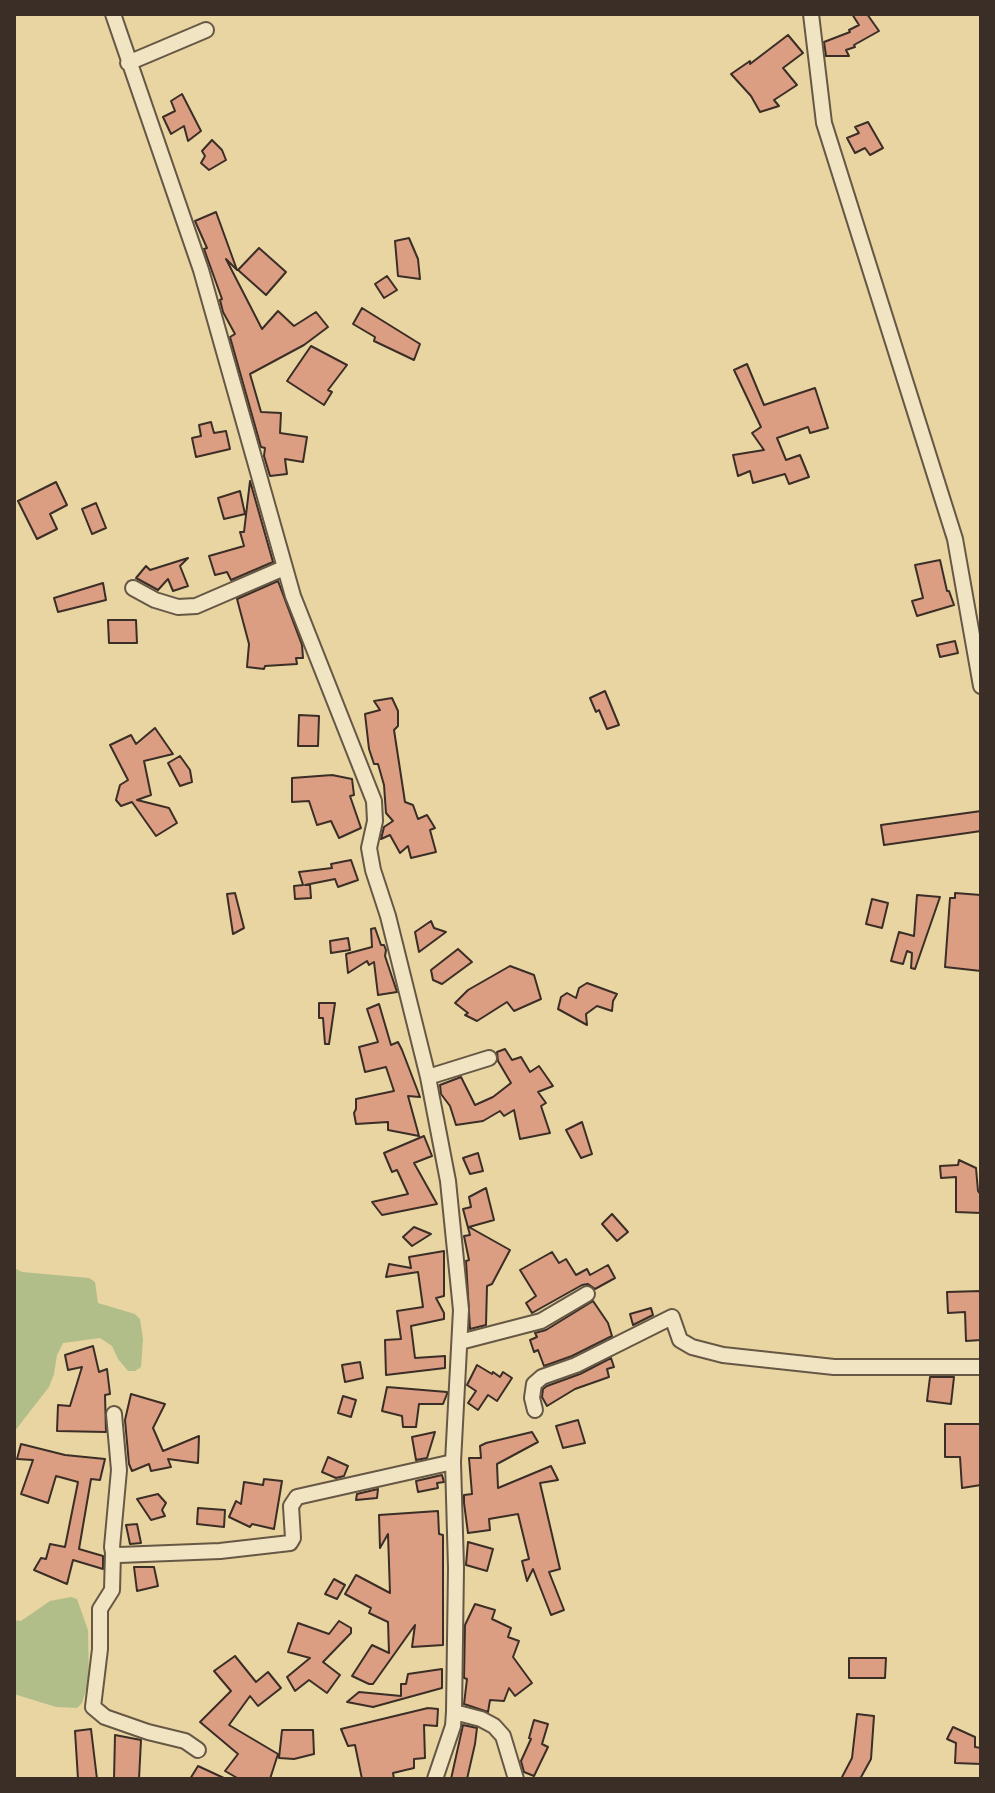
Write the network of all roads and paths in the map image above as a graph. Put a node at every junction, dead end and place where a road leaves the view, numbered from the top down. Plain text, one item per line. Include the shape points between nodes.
1 (113, 14) edge
2 (811, 14) edge
3 (206, 30) dead end
4 (128, 63) junction
5 (284, 568) junction
6 (133, 588) dead end
7 (981, 686) edge
8 (489, 1058) dead end
9 (428, 1077) junction
10 (587, 1294) dead end
11 (460, 1342) junction
12 (981, 1367) edge
13 (535, 1410) dead end
14 (114, 1414) dead end
15 (453, 1462) junction
16 (113, 1553) junction
17 (454, 1712) junction
18 (198, 1750) dead end
19 (435, 1779) edge
20 (516, 1779) edge

1 - 4 street
2 - 7 street via 824,123 955,539
3 - 4 street
4 - 5 street via 201,270
5 - 6 street via 196,606 178,607
5 - 9 street via 374,801 369,848 373,870
8 - 9 street
9 - 11 street via 448,1181
10 - 11 street via 541,1321
11 - 15 street
12 - 13 street via 834,1367 723,1355 680,1340 672,1317 542,1377 534,1384
14 - 16 street via 119,1470
15 - 16 street via 297,1497 291,1506 290,1543 220,1551
15 - 17 street
16 - 18 street via 112,1590 100,1609 93,1707 105,1717 185,1741
17 - 19 street
17 - 20 street via 494,1726 503,1736

